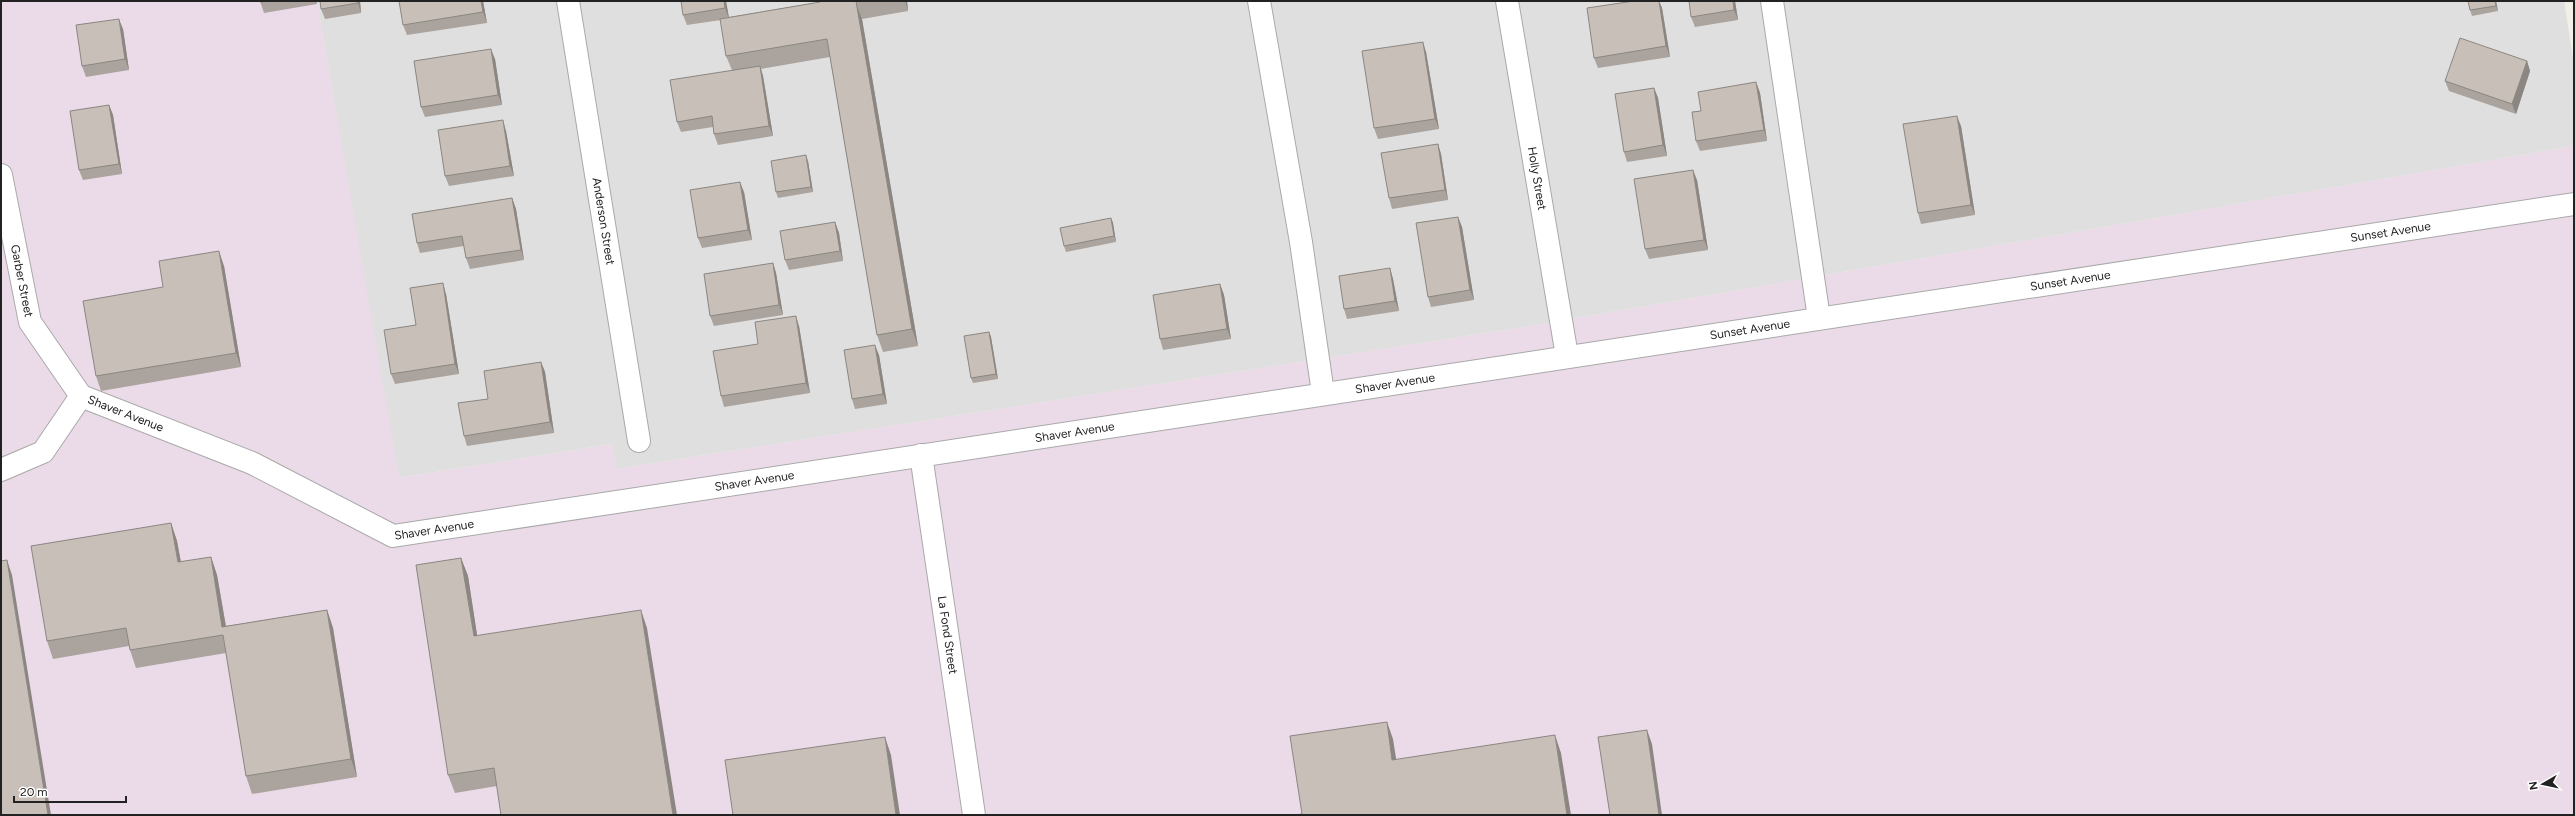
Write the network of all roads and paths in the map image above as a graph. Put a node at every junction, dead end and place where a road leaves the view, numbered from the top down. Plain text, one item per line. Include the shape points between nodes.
1 (568, 1) edge
2 (1258, 1) edge
3 (1507, 1) edge
4 (1772, 1) edge
5 (1, 175) edge
6 (2574, 204) edge
7 (1819, 318) junction
8 (1567, 356) junction
9 (1323, 393) junction
10 (81, 396) junction
11 (639, 441) dead end
12 (921, 455) junction
13 (1, 470) edge
14 (974, 815) edge

1 - 11 street, Anderson Street
2 - 9 street via 1301,242
3 - 8 street, Holly Street
4 - 7 street
5 - 10 street, Garber Street via 30,322
6 - 7 street, Sunset Avenue
7 - 8 street, Sunset Avenue
8 - 9 street, Shaver Avenue
9 - 12 street, Shaver Avenue
10 - 12 street, Shaver Avenue via 252,463 392,536
10 - 13 street, Shaver Avenue via 43,452
12 - 14 street, La Fond Street

